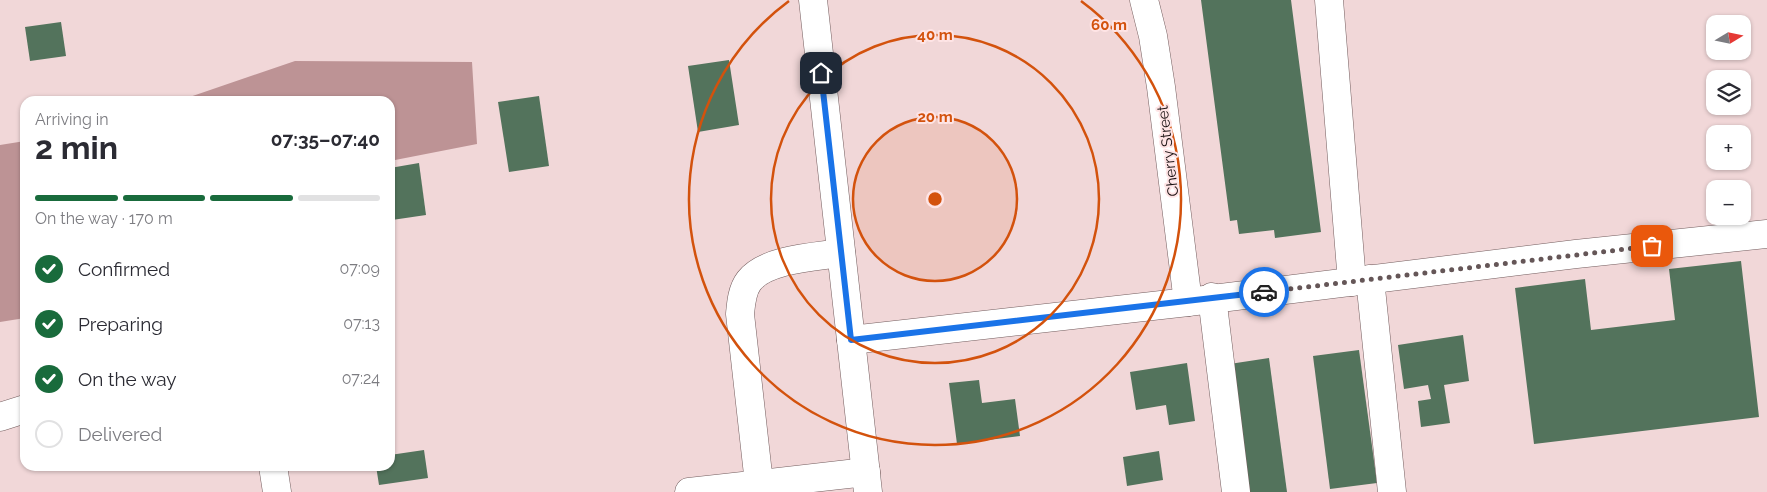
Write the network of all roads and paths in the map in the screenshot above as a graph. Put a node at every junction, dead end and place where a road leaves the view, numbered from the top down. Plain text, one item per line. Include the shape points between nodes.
1 (813, 0) edge
2 (1144, 0) edge
3 (1330, 0) edge
4 (1767, 234) edge
5 (841, 253) junction
6 (1361, 280) junction
7 (1200, 300) junction
8 (851, 340) junction
9 (20, 411) edge
10 (0, 417) edge
11 (274, 471) edge
12 (867, 482) edge
13 (760, 488) edge
14 (277, 492) edge
15 (689, 492) edge
16 (1236, 492) edge
17 (1392, 492) edge

1 - 5 street
2 - 7 street, Cherry Street
3 - 6 street
4 - 6 street
5 - 8 street
5 - 13 street via 763,269 749,281 742,296 740,314
6 - 7 street
6 - 17 street
7 - 8 street
7 - 16 street, Cherry Street
8 - 12 street
9 - 10 street
11 - 14 street
12 - 13 street
13 - 15 street

